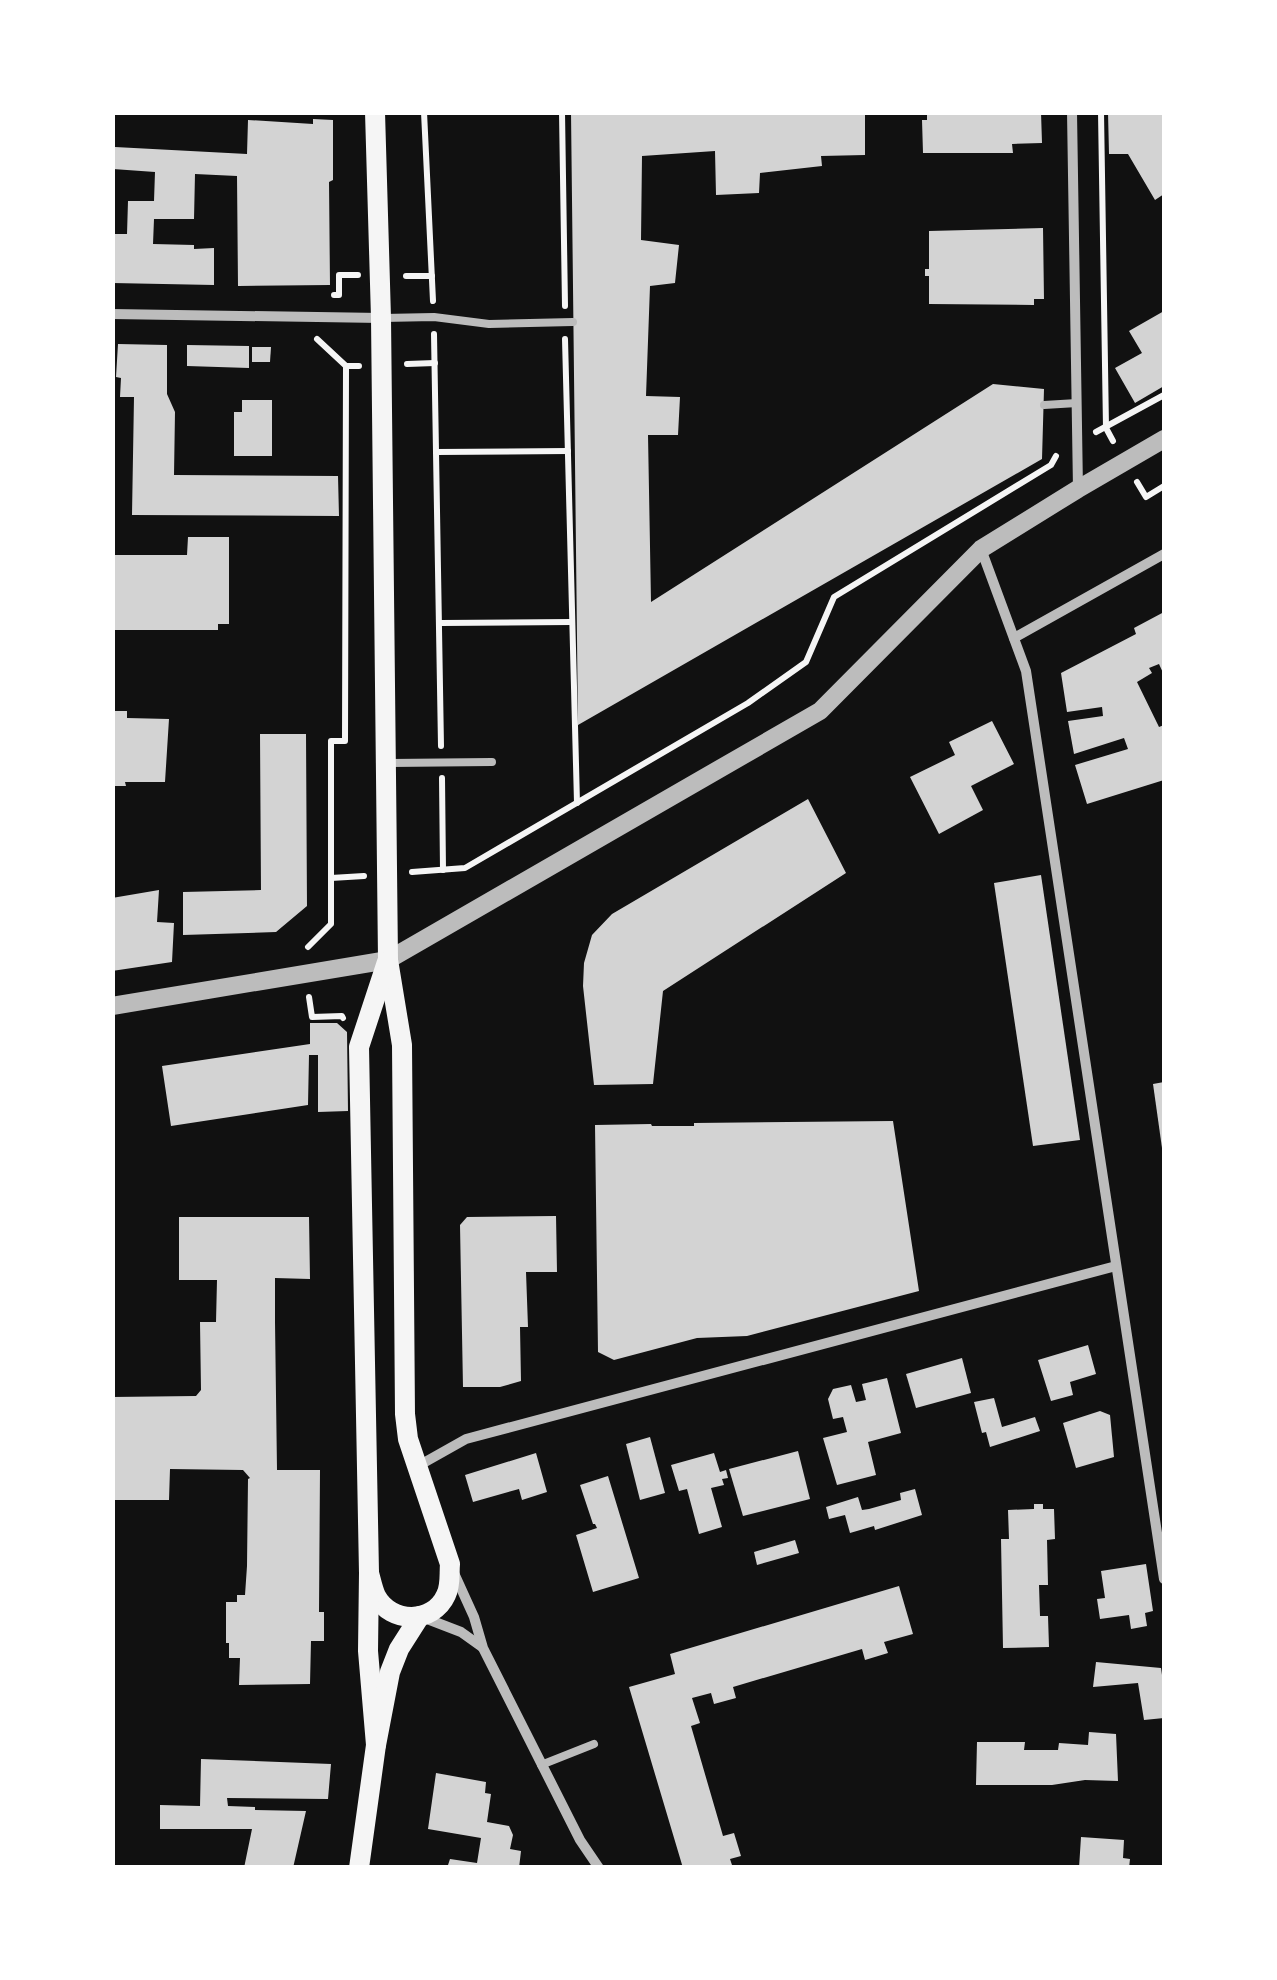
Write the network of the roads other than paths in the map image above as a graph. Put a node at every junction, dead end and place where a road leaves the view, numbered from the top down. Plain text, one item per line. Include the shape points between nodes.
1 (376, 112) edge
2 (1072, 112) edge
3 (112, 314) edge
4 (380, 318) junction
5 (569, 322) road end
6 (1077, 403) junction
7 (1044, 405) dead end
8 (1164, 439) edge
9 (1078, 489) junction
10 (981, 549) junction
11 (1164, 554) edge
12 (1014, 638) junction
13 (492, 762) dead end
14 (386, 763) junction
15 (388, 960) junction
16 (112, 1006) edge
17 (1116, 1266) junction
18 (417, 1467) junction
19 (450, 1564) junction
20 (370, 1573) junction
21 (1164, 1579) edge
22 (420, 1616) junction
23 (483, 1648) junction
24 (594, 1744) dead end
25 (376, 1745) junction
26 (541, 1765) junction
27 (359, 1868) edge
28 (599, 1868) edge

1 - 4 main road
2 - 6 street
3 - 4 street
4 - 5 lane
4 - 14 main road
6 - 7 lane
6 - 9 street
8 - 9 street
9 - 10 street
10 - 12 street
10 - 15 street via 820,711
11 - 12 street
12 - 17 street via 1026,671
13 - 14 lane
14 - 15 main road
15 - 16 street
15 - 18 main road via 402,1045 405,1414
15 - 20 main road via 359,1046
17 - 18 street via 466,1439
17 - 21 street
18 - 19 main road
19 - 22 main road via 445,1598
19 - 23 street
20 - 22 main road via 389,1611
20 - 25 main road
22 - 23 street
22 - 25 main road via 390,1672
23 - 26 street
24 - 26 lane
25 - 27 main road
26 - 28 street

